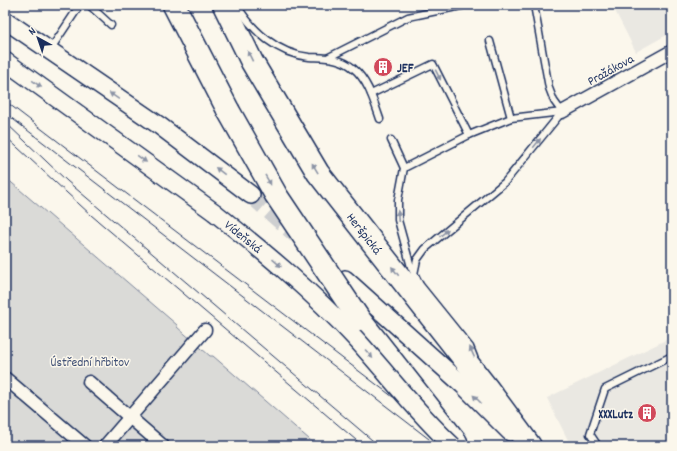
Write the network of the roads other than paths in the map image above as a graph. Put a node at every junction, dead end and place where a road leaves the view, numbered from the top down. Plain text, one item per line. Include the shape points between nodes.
1 (80, 5) edge
2 (89, 5) edge
3 (174, 5) edge
4 (224, 5) edge
5 (237, 5) edge
6 (466, 5) edge
7 (534, 5) edge
8 (5, 20) edge
9 (111, 25) dead end
10 (490, 41) dead end
11 (672, 51) edge
12 (48, 52) junction
13 (329, 57) junction
14 (5, 61) edge
15 (371, 94) junction
16 (562, 112) junction
17 (511, 118) junction
18 (380, 119) dead end
19 (469, 135) junction
20 (391, 140) dead end
21 (404, 168) junction
22 (251, 195) tunnel mouth
23 (414, 274) junction
24 (345, 279) dead end
25 (205, 330) dead end
26 (672, 356) edge
27 (5, 378) edge
28 (88, 382) dead end
29 (487, 388) junction
30 (130, 417) junction
31 (85, 446) edge
32 (105, 446) edge
33 (163, 446) edge
34 (453, 446) edge
35 (459, 446) edge
36 (524, 446) edge
37 (530, 446) edge
38 (598, 446) edge

1 - 12 lane
2 - 9 lane
3 -> 35 highway, bridge via 228,110 276,195 359,319
29 -> 4 highway, Heršpická via 318,173 252,62
5 - 13 lane via 254,30 273,44 295,54
6 - 13 lane via 427,9
7 - 16 lane via 549,88
8 - 12 main road
10 - 17 lane
11 - 16 street, Pražákova
22 -> 12 main road via 160,126
13 - 15 lane via 353,67
14 -> 34 main road, Vídeňská, bridge via 214,212 311,293 355,338 433,428
15 - 18 lane
15 -> 19 lane via 433,64
16 - 17 lane
23 -> 16 lane via 417,260 425,249 505,182
17 - 19 lane
19 - 21 lane
20 - 21 lane
23 -> 21 lane via 405,251 398,220 398,200
29 -> 23 lane via 470,347
36 -> 24 main road via 463,385
25 - 30 street
26 - 38 lane via 605,389 590,434
27 - 31 street
28 - 30 street
29 - 37 highway, Heršpická
30 - 32 street
30 - 33 street

